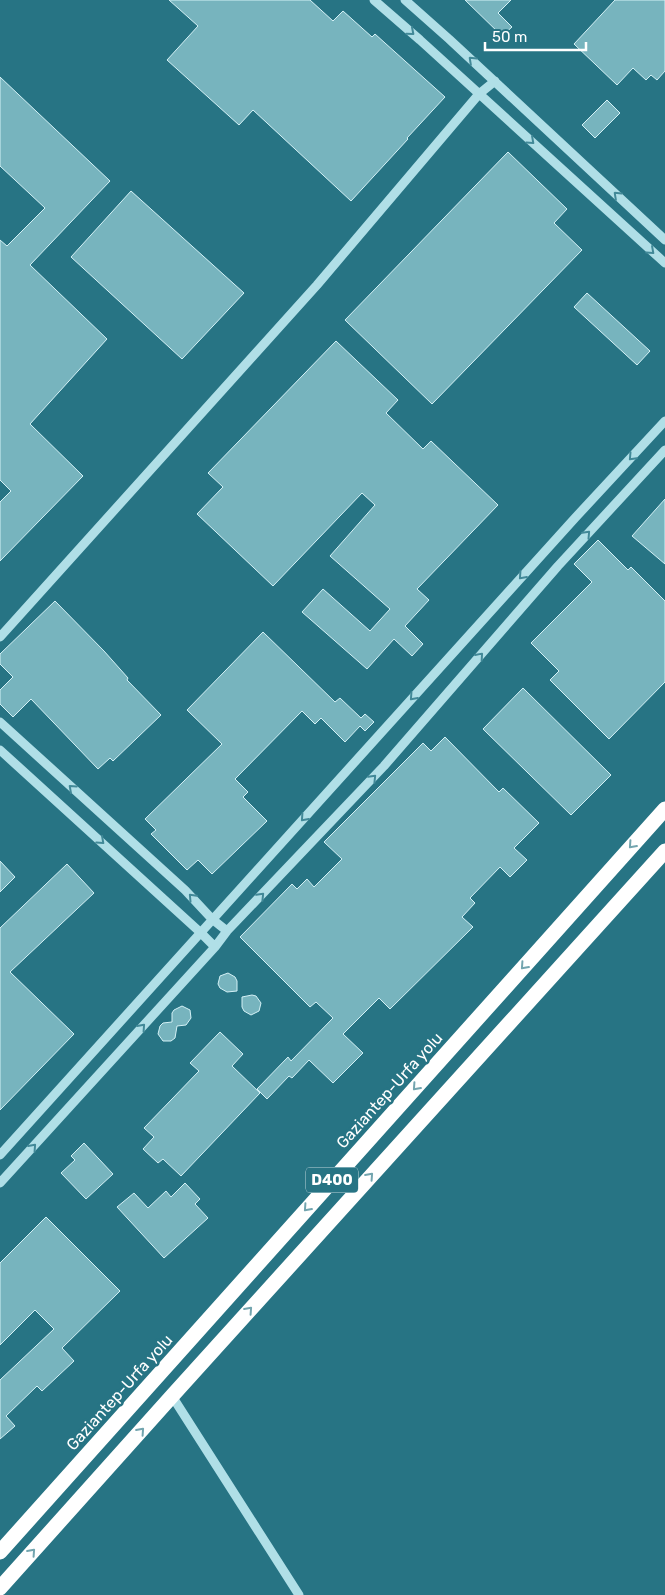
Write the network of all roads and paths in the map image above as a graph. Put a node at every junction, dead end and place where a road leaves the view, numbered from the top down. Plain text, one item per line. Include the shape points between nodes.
1 (374, 0) edge
2 (405, 0) edge
3 (495, 81) junction
4 (479, 94) junction
5 (665, 240) edge
6 (665, 264) edge
7 (665, 421) edge
8 (665, 450) edge
9 (0, 637) edge
10 (0, 722) edge
11 (0, 750) edge
12 (665, 808) edge
13 (665, 851) edge
14 (212, 919) junction
15 (227, 931) junction
16 (201, 933) junction
17 (215, 947) junction
18 (0, 1155) edge
19 (0, 1183) edge
20 (172, 1396) junction
21 (0, 1552) edge
22 (0, 1588) edge
23 (299, 1595) edge

1 -> 4 street
3 -> 2 street
3 - 4 street
5 -> 3 street
4 -> 6 street
4 - 9 street via 317,286
7 -> 14 street
15 -> 8 street via 384,766 558,566
14 -> 10 street via 185,890
11 -> 16 street
12 -> 21 highway, Gaziantep-Urfa yolu / D400
20 -> 13 highway, D400
14 - 15 street
14 - 16 street
15 - 17 street
16 - 17 street
16 - 18 street
19 -> 17 street
22 -> 20 highway, D400
20 - 23 street

